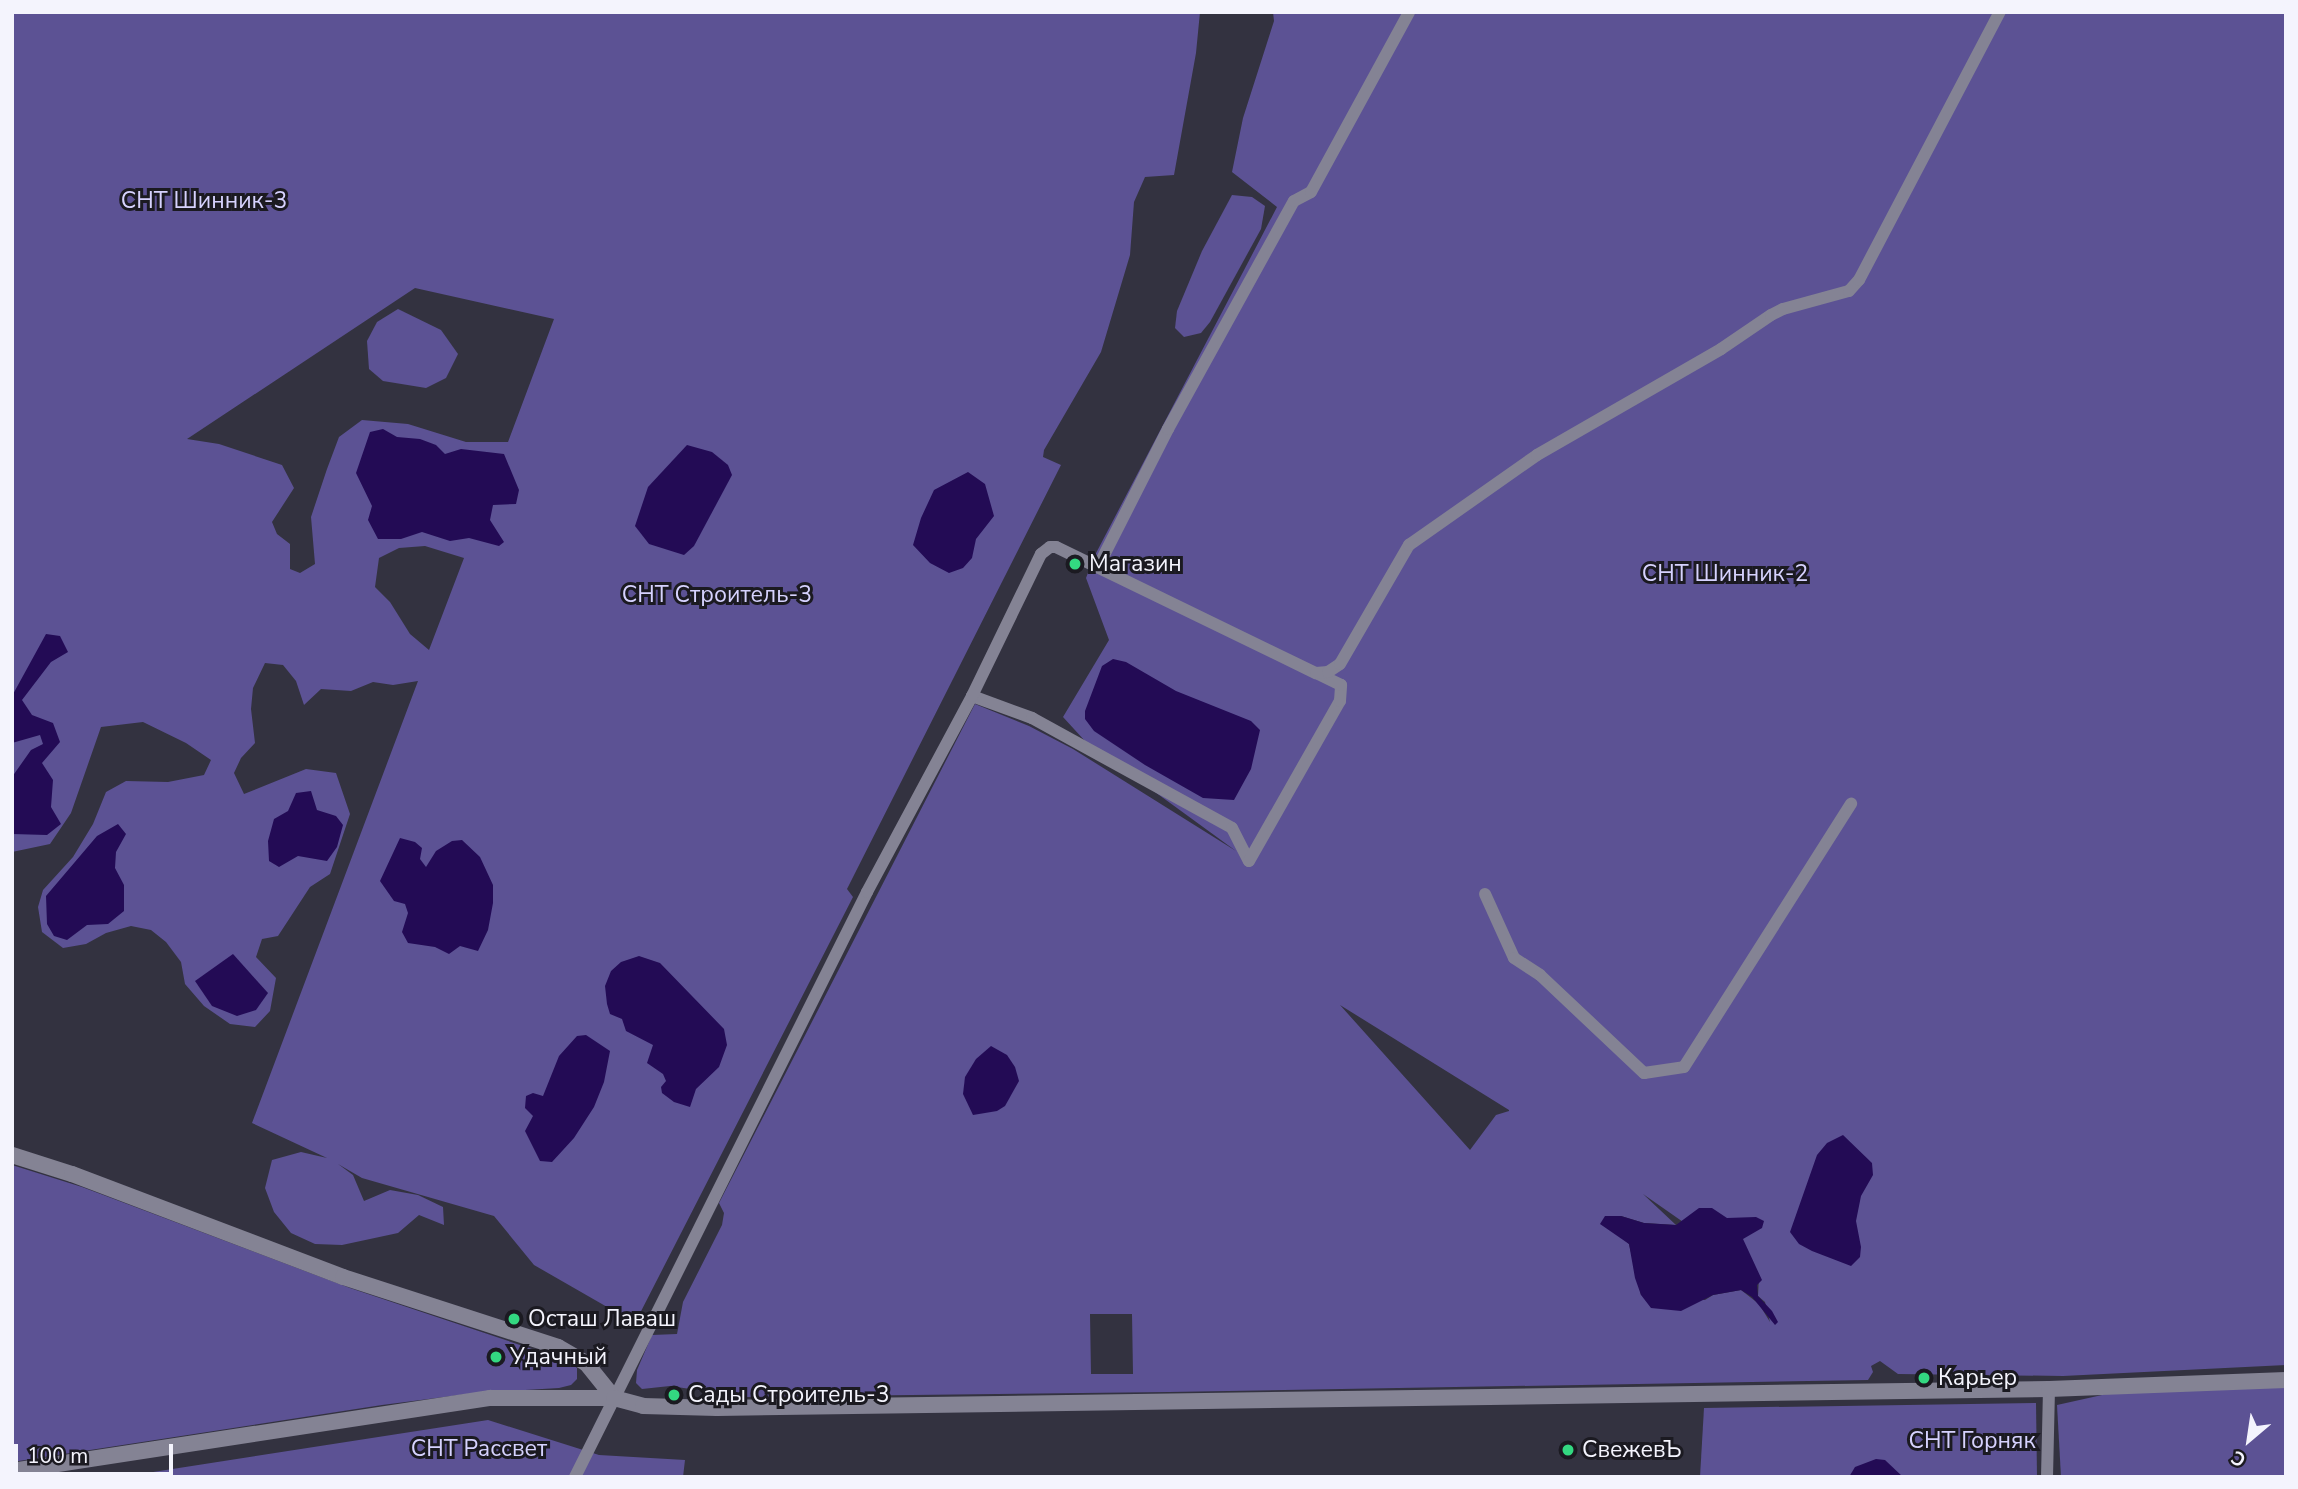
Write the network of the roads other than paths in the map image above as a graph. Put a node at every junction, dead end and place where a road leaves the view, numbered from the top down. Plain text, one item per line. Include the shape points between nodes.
1 (1409, 12) edge
2 (2000, 12) edge
3 (1098, 567) junction
4 (1316, 673) junction
5 (972, 696) junction
6 (1851, 804) dead end
7 (1485, 894) dead end
8 (12, 1155) edge
9 (2286, 1380) edge
10 (2049, 1389) junction
11 (614, 1398) junction
12 (12, 1471) edge
13 (575, 1477) edge
14 (2047, 1477) edge

1 - 3 street via 1311,192 1294,201
2 - 4 street via 1849,291 1771,315 1480,493 1409,545 1340,664
3 - 4 street
3 - 5 street via 1056,547 1041,554
4 - 5 street via 1341,685 1340,701 1249,862 1231,828 1032,718
5 - 11 street via 867,892
6 - 7 street via 1684,1067 1644,1073 1540,975 1514,958
8 - 11 street via 343,1277 558,1347 586,1363
9 - 10 street
10 - 11 street via 717,1408 643,1406
10 - 14 street
11 - 12 street via 490,1398
11 - 13 street

